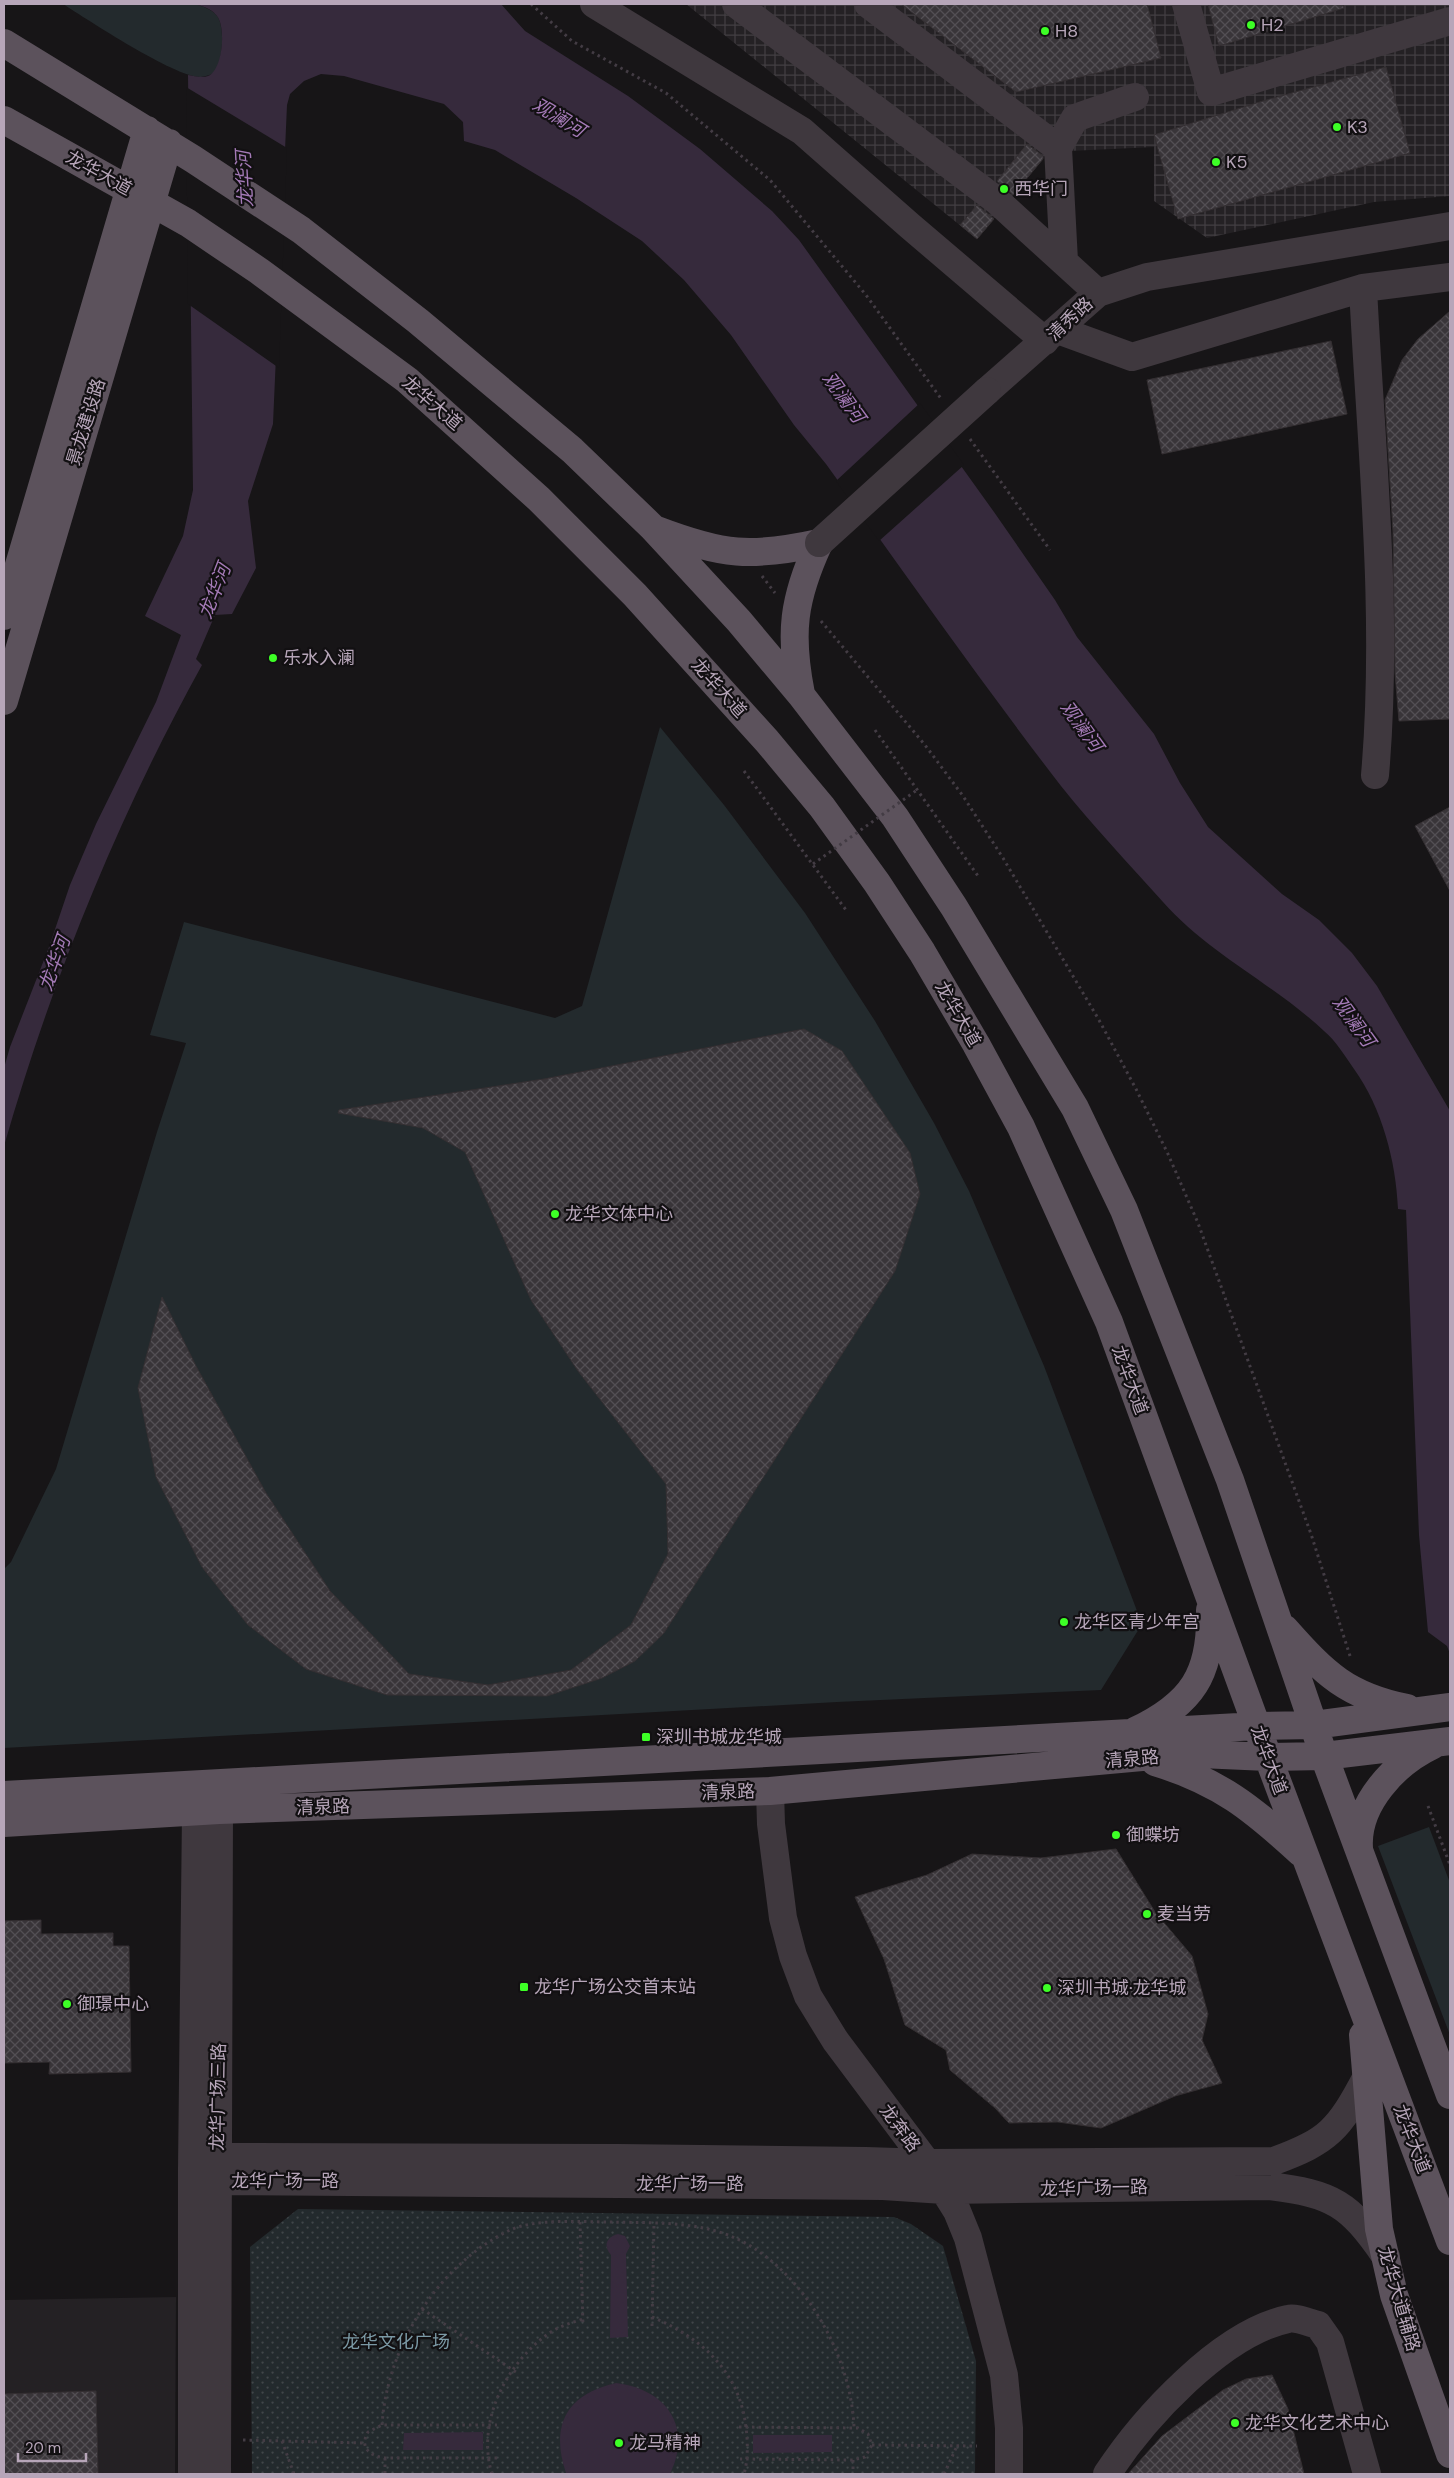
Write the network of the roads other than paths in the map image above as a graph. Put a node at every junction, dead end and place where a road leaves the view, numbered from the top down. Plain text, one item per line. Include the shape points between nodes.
1 (594, 4) edge
2 (736, 4) edge
3 (868, 4) edge
4 (1186, 4) edge
5 (1450, 21) edge
6 (4, 43) edge
7 (1135, 97) dead end
8 (4, 120) edge
9 (158, 137) junction
10 (1058, 148) junction
11 (140, 196) junction
12 (1450, 226) edge
13 (1064, 261) junction
14 (1450, 277) edge
15 (1363, 288) junction
16 (1098, 293) junction
17 (1052, 336) junction
18 (654, 528) junction
19 (819, 543) junction
20 (4, 616) edge
21 (801, 695) junction
22 (4, 701) edge
23 (1375, 775) dead end
24 (1210, 1596) junction
25 (1278, 1621) junction
26 (1438, 1709) edge
27 (1314, 1725) junction
28 (1257, 1726) junction
29 (1127, 1734) junction
30 (1443, 1742) edge
31 (1324, 1756) junction
32 (1268, 1757) junction
33 (1142, 1758) junction
34 (770, 1791) junction
35 (4, 1796) edge
36 (208, 1811) junction
37 (4, 1823) edge
38 (1359, 1855) junction
39 (1306, 1858) junction
40 (1362, 2006) junction
41 (1366, 2078) junction
42 (1450, 2095) edge
43 (927, 2164) junction
44 (192, 2169) junction
45 (217, 2169) junction
46 (944, 2190) junction
47 (1450, 2241) edge
48 (1386, 2257) junction
49 (1450, 2454) edge
50 (192, 2474) edge
51 (217, 2474) edge
52 (1009, 2474) edge
53 (1107, 2474) edge
54 (1367, 2474) edge

1 - 17 street via 802,131 910,226
2 - 13 street via 996,200
3 - 10 street
4 - 5 street via 1211,92
6 - 9 main road
7 - 10 street via 1075,118
8 - 11 main road, 龙华大道
9 - 11 main road, 景龙建设路
9 - 18 main road via 301,230 358,272 572,450
10 - 13 street
11 - 20 main road, 景龙建设路
11 - 22 main road, 景龙建设路
11 - 24 main road, 龙华大道 via 188,223 259,271 407,380 461,428 539,499 635,595 822,807 922,952 1021,1128 1109,1322
12 - 16 street, 清秀路 via 1147,277
13 - 16 street
14 - 15 street
15 - 17 street via 1132,357
15 - 23 street via 1378,573 1380,722
16 - 17 street, 清秀路
17 - 19 street, 清秀路, bridge
18 - 19 main road via 708,548 730,552 755,554
18 - 21 main road
19 - 21 main road via 803,580 794,622 793,645
21 - 25 main road via 900,825 954,907 1075,1108 1124,1210 1161,1300 1230,1480
24 - 28 main road, 龙华大道
24 - 29 main road via 1206,1659 1194,1688 1178,1706 1160,1719
25 - 26 main road via 1323,1669 1345,1686 1378,1702
25 - 27 main road
26 - 27 main road, 清泉路
27 - 28 main road, 清泉路
27 - 31 main road
28 - 29 main road, 清泉路
28 - 32 main road, 龙华大道
29 - 35 main road, 清泉路
30 - 31 main road, 清泉路
30 - 38 main road via 1423,1750 1378,1791 1362,1820 1358,1834
31 - 32 main road, 清泉路
31 - 38 main road
32 - 33 main road, 清泉路 via 1200,1754
32 - 39 main road, 龙华大道
33 - 34 main road, 清泉路
33 - 39 main road via 1182,1770 1240,1800
34 - 36 main road, 清泉路
34 - 43 street, 龙奔路 via 783,1918 808,1996 835,2040
36 - 37 main road, 清泉路
36 - 44 street, 龙华广场三路
36 - 45 street, 龙华广场三路
38 - 42 main road
39 - 40 main road, 龙华大道
40 - 41 main road, 龙华大道辅路
40 - 47 main road, 龙华大道
41 - 43 street, 龙华广场一路 via 1348,2112 1330,2133 1303,2150 1274,2161
41 - 48 main road, 龙华大道辅路 via 1379,2229
43 - 45 street, 龙华广场一路 via 619,2158
43 - 46 street, 龙奔路
44 - 45 street, 龙华广场一路
44 - 50 street, 龙华广场三路
45 - 46 street, 龙华广场一路
45 - 51 street, 龙华广场三路
46 - 48 street, 龙华广场一路 via 1239,2185 1302,2190 1327,2197 1349,2212
46 - 52 street, 龙奔路 via 968,2238 999,2353 1007,2400
48 - 49 main road, 龙华大道辅路 via 1394,2294
53 - 54 street via 1126,2445 1212,2358 1254,2332 1289,2318 1318,2325 1330,2342

